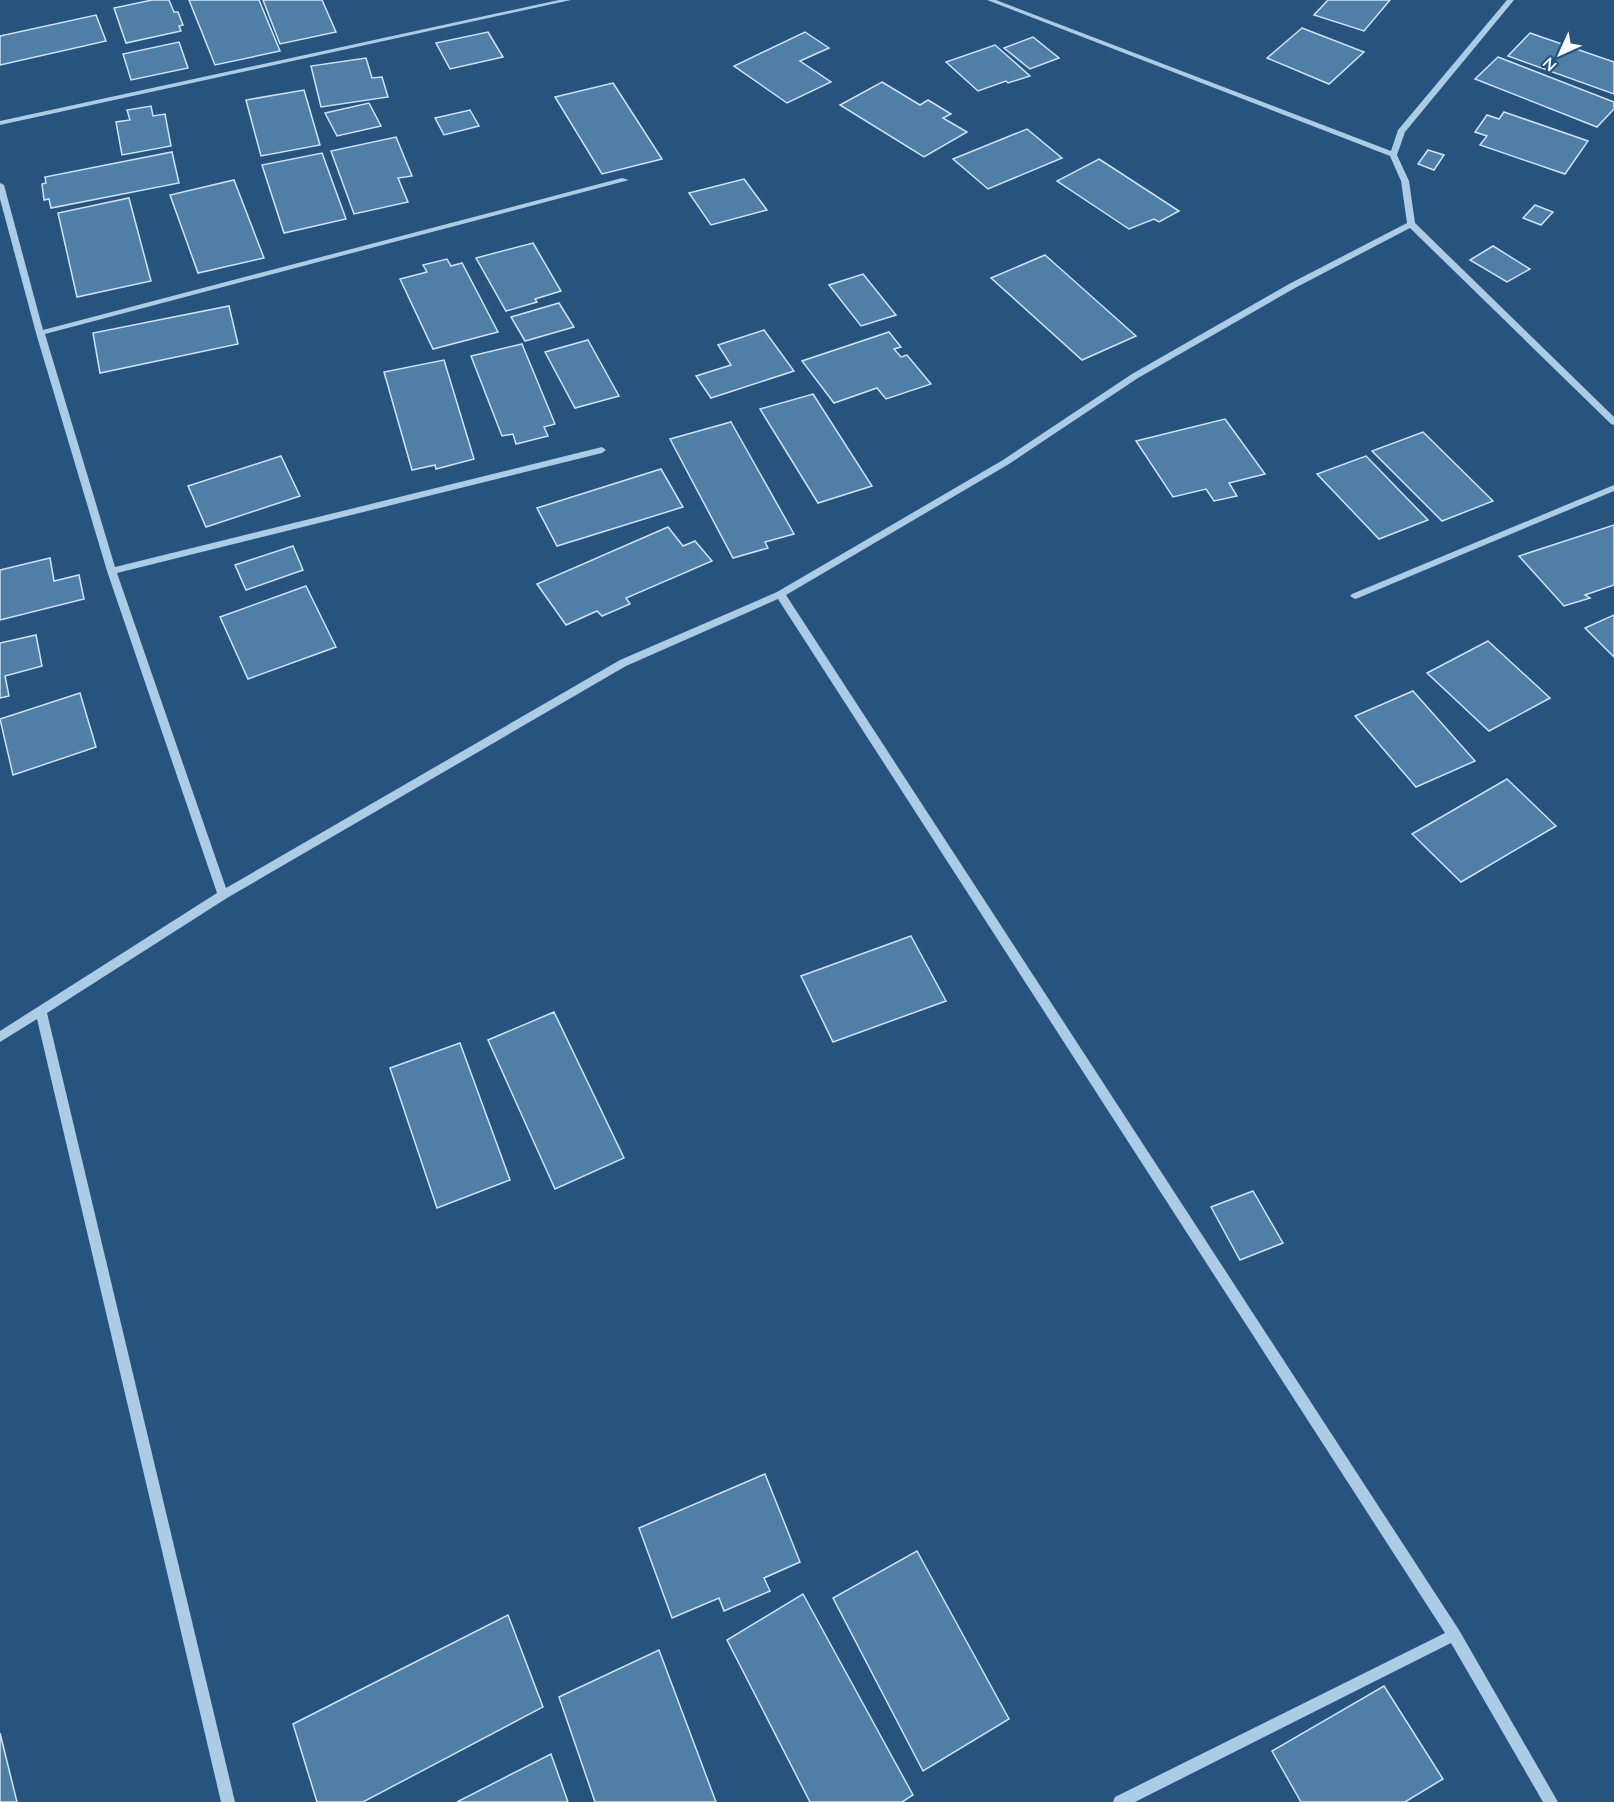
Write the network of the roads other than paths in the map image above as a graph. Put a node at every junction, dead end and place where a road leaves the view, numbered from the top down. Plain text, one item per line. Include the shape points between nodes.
1 (568, 0) edge
2 (990, 0) edge
3 (1511, 0) edge
4 (0, 123) edge
5 (1393, 155) junction
6 (626, 180) dead end
7 (0, 185) edge
8 (1411, 224) junction
9 (40, 333) junction
10 (1614, 422) edge
11 (602, 450) dead end
12 (1614, 488) edge
13 (112, 571) junction
14 (780, 594) junction
15 (1355, 596) dead end
16 (223, 895) junction
17 (41, 1012) junction
18 (0, 1037) edge
19 (1454, 1635) junction
20 (228, 1802) edge
21 (1120, 1802) edge
22 (1551, 1802) edge

1 - 4 street
2 - 5 street
3 - 5 street via 1401,132
5 - 8 street via 1405,181
6 - 9 street
7 - 9 street
8 - 10 street
8 - 14 street via 1292,286 1135,376 1006,462
9 - 13 street
11 - 13 street
12 - 15 street
13 - 16 street
14 - 16 street via 623,663
14 - 19 street
16 - 17 street
17 - 18 street
17 - 20 street
19 - 21 street
19 - 22 street

